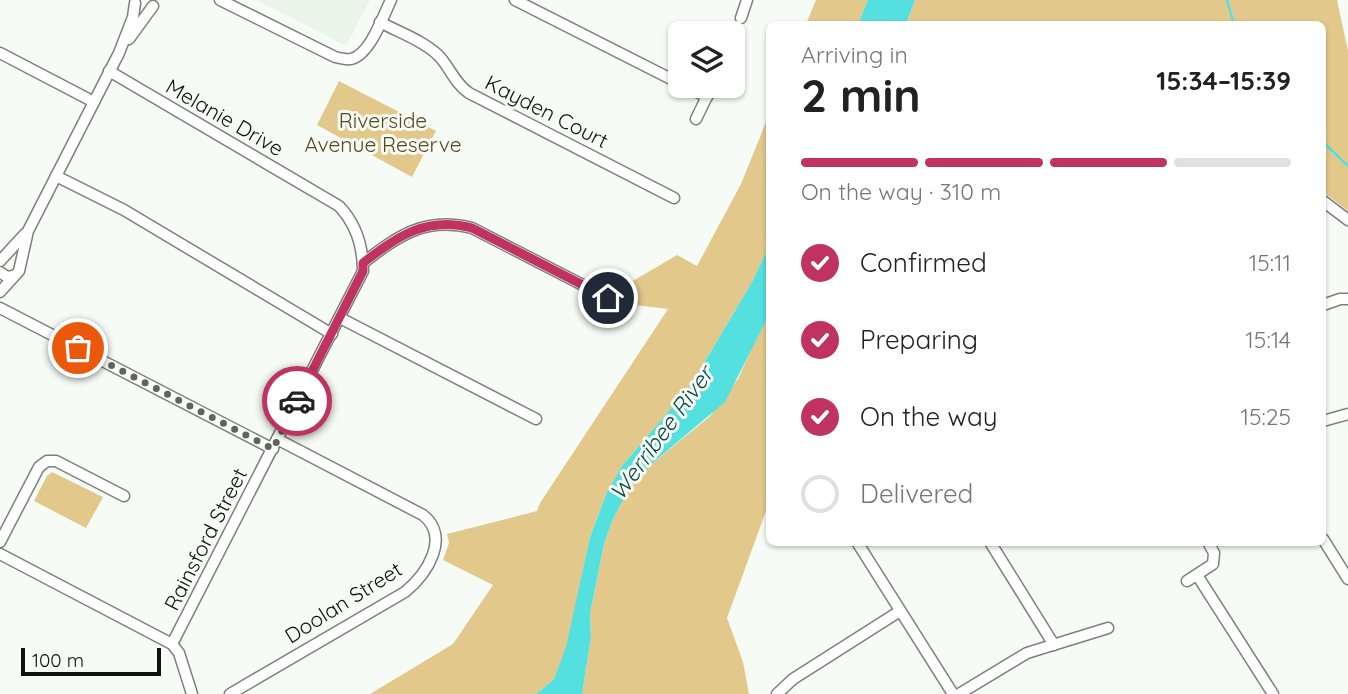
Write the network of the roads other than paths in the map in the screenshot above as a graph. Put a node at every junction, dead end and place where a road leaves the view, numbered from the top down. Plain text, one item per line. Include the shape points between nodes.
1 (220, 0) edge
2 (391, 0) edge
3 (515, 0) edge
4 (747, 0) edge
5 (133, 1) edge
6 (155, 2) edge
7 (741, 19) dead end
8 (380, 22) junction
9 (119, 52) junction
10 (0, 53) edge
11 (110, 71) junction
12 (668, 77) edge
13 (707, 98) edge
14 (94, 102) junction
15 (696, 120) dead end
16 (56, 176) junction
17 (674, 198) dead end
18 (1326, 203) edge
19 (1348, 220) edge
20 (27, 231) junction
21 (2, 258) edge
22 (19, 263) junction
23 (363, 263) junction
24 (0, 272) edge
25 (13, 276) junction
26 (0, 292) edge
27 (608, 298) dead end
28 (1348, 299) edge
29 (1326, 304) edge
30 (0, 308) edge
31 (340, 318) junction
32 (332, 334) junction
33 (1348, 414) edge
34 (536, 419) dead end
35 (1326, 420) edge
36 (275, 444) junction
37 (124, 496) dead end
38 (0, 542) edge
39 (1326, 544) edge
40 (859, 546) edge
41 (992, 546) edge
42 (1210, 546) edge
43 (0, 554) edge
44 (1197, 575) junction
45 (1348, 579) edge
46 (1188, 581) dead end
47 (900, 611) junction
48 (1108, 628) dead end
49 (172, 643) junction
50 (1054, 645) junction
51 (192, 694) edge
52 (230, 694) edge
53 (776, 694) edge
54 (953, 694) edge
55 (959, 694) edge
56 (1273, 694) edge

1 - 8 street via 335,57 351,60 370,44
2 - 8 street
3 - 12 street
4 - 7 street
5 - 6 street via 142,8
5 - 9 street
6 - 9 street
8 - 17 street, Kayden Court via 434,51 469,93
9 - 11 street
10 - 14 street
11 - 14 street
11 - 23 street, Melanie Drive via 339,206 355,228
13 - 15 street
14 - 16 street
16 - 20 street
16 - 32 street via 124,210
18 - 19 street
20 - 21 street
20 - 22 street
21 - 22 street via 12,256
22 - 25 street
23 - 27 street via 402,236 426,226 451,223 472,228
23 - 31 street, Rainsford Street
24 - 25 street
25 - 26 street
28 - 29 street
30 - 36 street
31 - 32 street, Rainsford Street
31 - 34 street
32 - 36 street, Rainsford Street
33 - 35 street
36 - 49 street, Rainsford Street
36 - 52 street, Doolan Street via 423,514 433,527 436,545 405,592
37 - 38 street via 56,461 47,461
39 - 45 street
40 - 47 street
41 - 50 street
42 - 44 street via 1213,564
43 - 49 street
44 - 46 street
44 - 56 street
47 - 53 street
47 - 54 street
48 - 50 street
49 - 51 street
50 - 55 street via 1027,653

